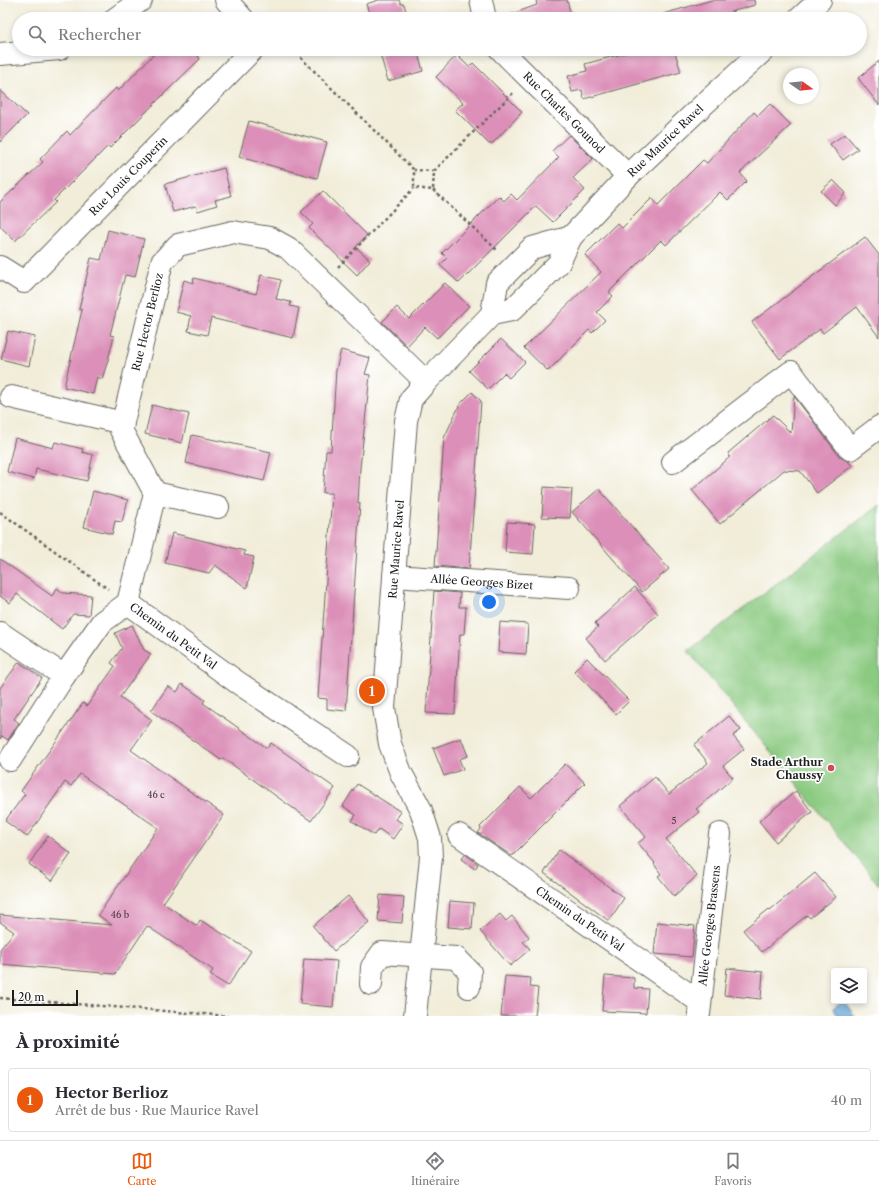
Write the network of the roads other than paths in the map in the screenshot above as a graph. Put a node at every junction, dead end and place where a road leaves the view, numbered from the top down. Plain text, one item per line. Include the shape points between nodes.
1 (141, 0) edge
2 (226, 0) edge
3 (481, 0) edge
4 (820, 0) edge
5 (125, 12) edge
6 (237, 12) edge
7 (484, 12) edge
8 (807, 12) edge
9 (12, 53) edge
10 (0, 54) edge
11 (246, 56) edge
12 (507, 56) edge
13 (757, 56) edge
14 (628, 176) junction
15 (571, 237) junction
16 (0, 266) edge
17 (492, 314) junction
18 (426, 382) junction
19 (11, 397) dead end
20 (123, 423) junction
21 (879, 427) edge
22 (673, 462) dead end
23 (155, 494) junction
24 (218, 507) dead end
25 (394, 576) junction
26 (569, 588) dead end
27 (128, 603) junction
28 (0, 632) edge
29 (64, 676) junction
30 (348, 756) dead end
31 (10, 760) dead end
32 (720, 834) dead end
33 (459, 835) dead end
34 (421, 955) junction
35 (371, 984) dead end
36 (469, 987) dead end
37 (699, 1009) edge
38 (415, 1016) edge

1 - 5 street
2 - 6 street
3 - 7 street
4 - 8 street
9 - 10 street
11 - 16 street, Rue Louis Couperin via 24,282
12 - 14 street, Rue Charles Gounod
13 - 14 street, Rue Maurice Ravel
14 - 15 street, Rue Maurice Ravel
15 - 17 street, Rue Maurice Ravel via 559,263 512,310
15 - 17 street via 532,248 497,283
17 - 18 street, Rue Maurice Ravel
18 - 20 street, Rue Hector Berlioz via 288,248 270,238 233,232 178,245 162,262
18 - 25 street, Rue Maurice Ravel via 411,399 406,421
19 - 20 street
20 - 23 street, Rue Hector Berlioz via 121,430
21 - 22 street via 850,449 791,372
23 - 24 street
23 - 27 street
25 - 26 street, Allée Georges Bizet
25 - 34 street, Rue Maurice Ravel via 384,708 393,751 401,773 421,810 430,838 431,857
27 - 29 street via 102,622
27 - 30 street, Chemin du Petit Val via 237,682
28 - 29 street
29 - 31 street
32 - 37 street, Allée Georges Brassens
33 - 37 street, Chemin du Petit Val
34 - 35 street via 382,953 372,967
34 - 36 street via 456,958 470,972
34 - 38 street, Rue Maurice Ravel

